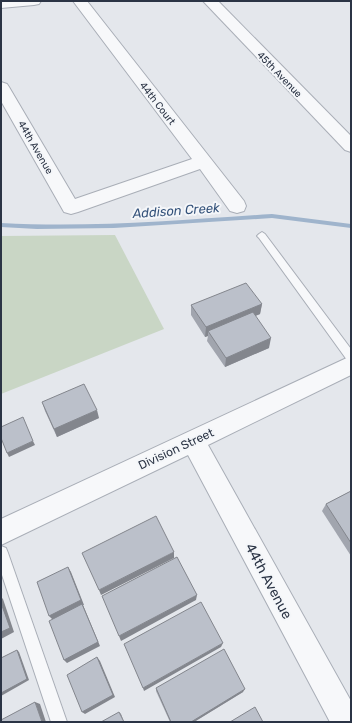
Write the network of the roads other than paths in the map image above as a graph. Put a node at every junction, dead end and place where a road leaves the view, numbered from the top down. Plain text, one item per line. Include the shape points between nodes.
1 (34, 1) edge
2 (80, 1) edge
3 (213, 2) edge
4 (1, 4) edge
5 (1, 87) edge
6 (351, 146) edge
7 (203, 162) junction
8 (237, 206) dead end
9 (262, 236) dead end
10 (351, 357) edge
11 (351, 366) edge
12 (193, 441) junction
13 (1, 532) edge
14 (1, 553) edge
15 (59, 722) edge
16 (346, 722) edge

1 - 4 street
2 - 7 street, 44th Court
3 - 6 street, 45th Avenue
5 - 7 street, 44th Avenue via 71,207
7 - 8 street, 44th Court
9 - 10 lane
11 - 12 street, Division Street
12 - 13 street, Division Street
12 - 16 street, 44th Avenue
14 - 15 lane

